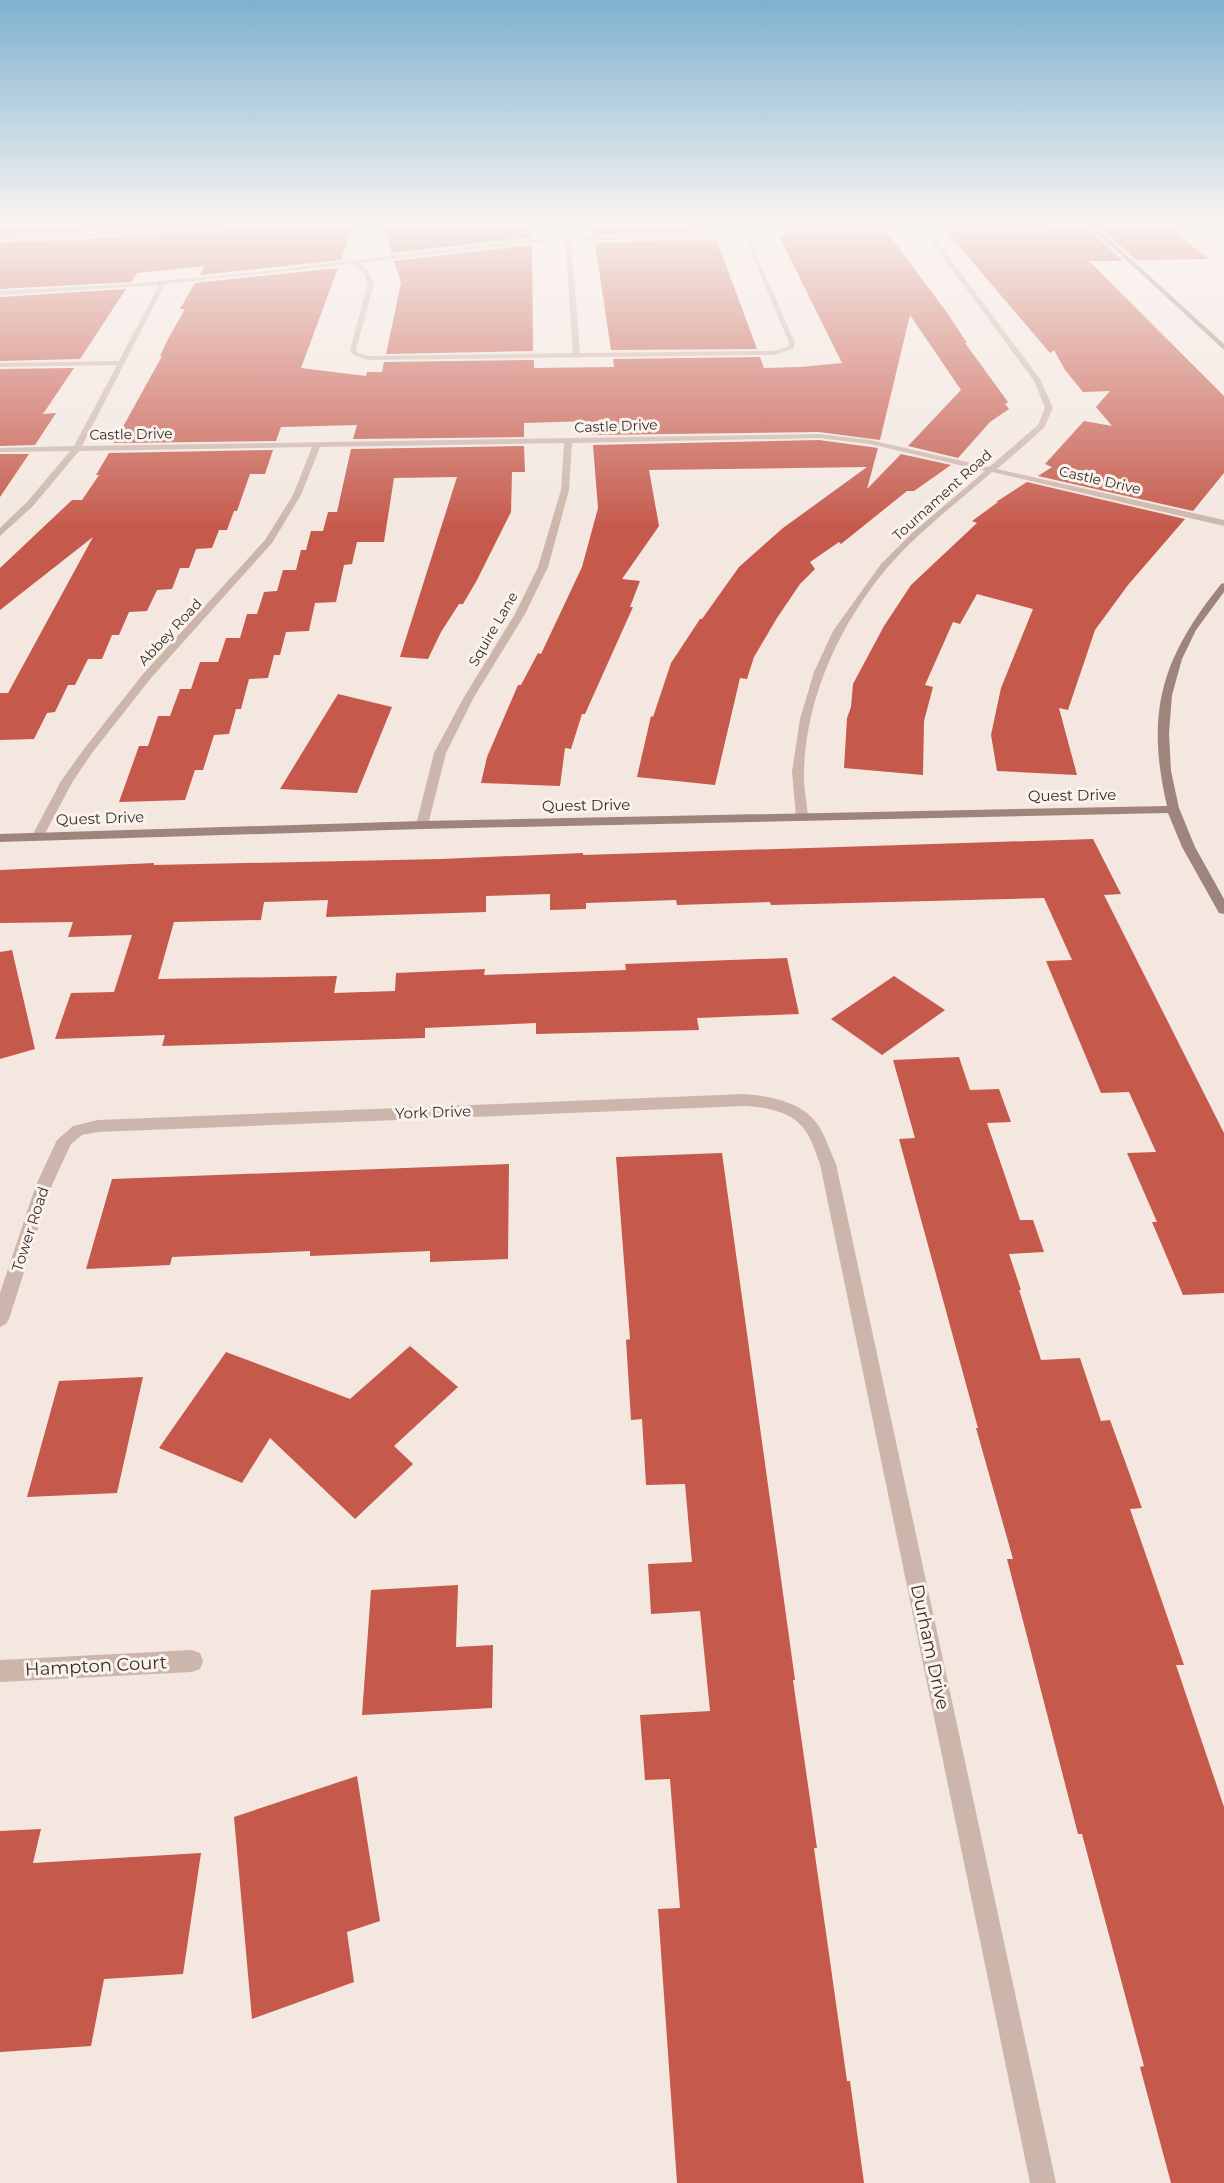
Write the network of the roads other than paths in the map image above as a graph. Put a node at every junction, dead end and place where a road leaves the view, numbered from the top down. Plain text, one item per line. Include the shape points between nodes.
1 (141, 327) edge
2 (359, 327) edge
3 (575, 327) edge
4 (785, 327) edge
5 (996, 327) edge
6 (1201, 327) edge
7 (1224, 348) edge
8 (577, 356) junction
9 (123, 363) junction
10 (0, 365) edge
11 (568, 441) junction
12 (317, 445) junction
13 (77, 448) junction
14 (0, 450) edge
15 (993, 469) junction
16 (1224, 523) edge
17 (0, 533) edge
18 (1224, 586) edge
19 (1173, 809) junction
20 (802, 817) junction
21 (422, 825) junction
22 (38, 836) junction
23 (0, 838) edge
24 (1224, 910) edge
25 (801, 1117) joint
26 (65, 1140) joint
27 (0, 1319) edge
28 (192, 1661) dead end
29 (0, 1671) edge
30 (1043, 2183) edge

1 - 9 street
2 - 8 street via 353,350 363,357
3 - 8 street
4 - 8 street via 791,348 773,352
5 - 15 street, Tournament Road via 1046,395 1049,408 1041,426
6 - 7 street
9 - 10 street
9 - 13 street
11 - 12 street, Castle Drive
11 - 15 street, Castle Drive via 819,436 863,440
11 - 21 street, Squire Lane via 565,490 543,567 440,753
12 - 13 street, Castle Drive
12 - 22 street, Abbey Road via 297,495 269,541 147,676 88,751
13 - 14 street, Castle Drive
13 - 17 street
15 - 16 street, Castle Drive
15 - 20 street, Tournament Road via 884,566 838,632 819,672 805,719 798,772
18 - 19 street via 1187,638 1167,687 1163,738
19 - 20 street, Quest Drive
19 - 24 street via 1199,868
20 - 21 street, Quest Drive
21 - 22 street, Quest Drive
22 - 23 street, Quest Drive
25 - 26 street, York Drive via 773,1104 745,1100 98,1126 78,1130
25 - 30 street, Durham Drive via 810,1124 828,1164
26 - 27 street, Tower Road via 44,1185
28 - 29 street, Hampton Court

